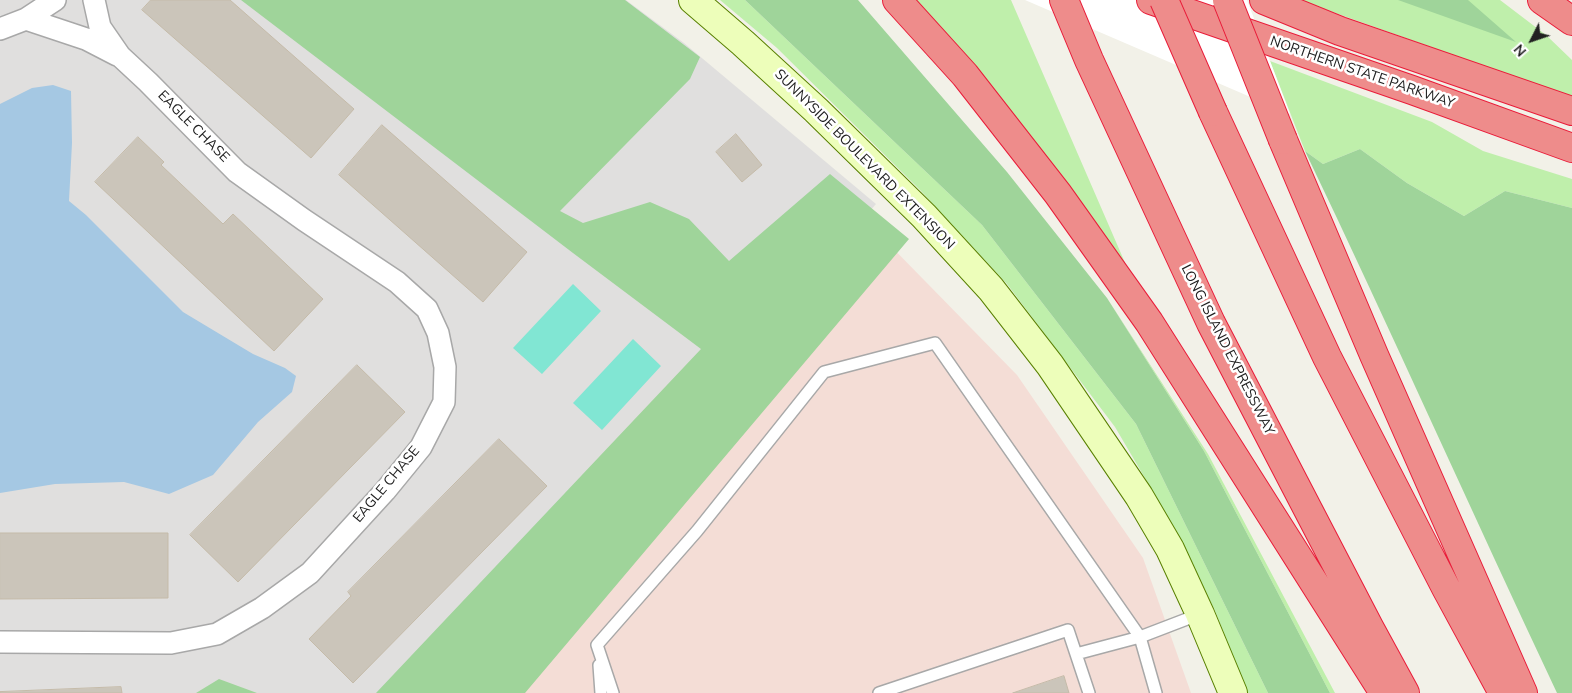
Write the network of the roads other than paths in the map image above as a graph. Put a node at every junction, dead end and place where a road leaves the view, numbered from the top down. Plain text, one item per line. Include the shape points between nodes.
1 (54, 0) edge
2 (94, 0) edge
3 (693, 0) edge
4 (897, 0) edge
5 (1064, 0) edge
6 (1150, 0) edge
7 (1164, 0) edge
8 (1227, 0) edge
9 (1264, 0) edge
10 (1542, 0) edge
11 (26, 20) junction
12 (1572, 21) edge
13 (0, 30) edge
14 (120, 56) junction
15 (1572, 111) edge
16 (1572, 148) edge
17 (1200, 614) junction
18 (1140, 637) junction
19 (0, 642) edge
20 (597, 645) junction
21 (1076, 654) junction
22 (601, 693) edge
23 (613, 693) edge
24 (879, 693) edge
25 (1089, 693) edge
26 (1156, 693) edge
27 (1233, 693) edge
28 (1384, 693) edge
29 (1405, 693) edge
30 (1503, 693) edge
31 (1523, 693) edge

1 - 11 street
2 - 14 street, EAGLE CHASE via 100,27
3 - 17 main road, SUNNYSIDE BOULEVARD EXTENSION via 823,117 924,216 991,289 1050,365 1139,496 1170,549
4 - 28 highway via 965,75 1058,194 1148,322
5 - 29 highway, LONG ISLAND EXPRESSWAY via 1211,323
6 - 16 highway, NORTHERN STATE PARKWAY
7 - 30 highway, bridge via 1327,357
8 - 31 highway, bridge via 1374,355
9 - 15 highway via 1340,31
10 - 12 highway
11 - 13 street
11 - 14 street, EAGLE CHASE via 86,39
14 - 19 street, EAGLE CHASE via 237,172 397,282 426,309 438,333 445,367 444,402 421,447 310,573 262,608 217,634 172,642
17 - 18 lane
17 - 27 main road, SUNNYSIDE BOULEVARD EXTENSION
18 - 20 lane via 935,343 824,372 697,531
18 - 21 lane
18 - 26 lane
20 - 22 lane
20 - 23 lane
21 - 24 lane via 1068,630
21 - 25 lane

